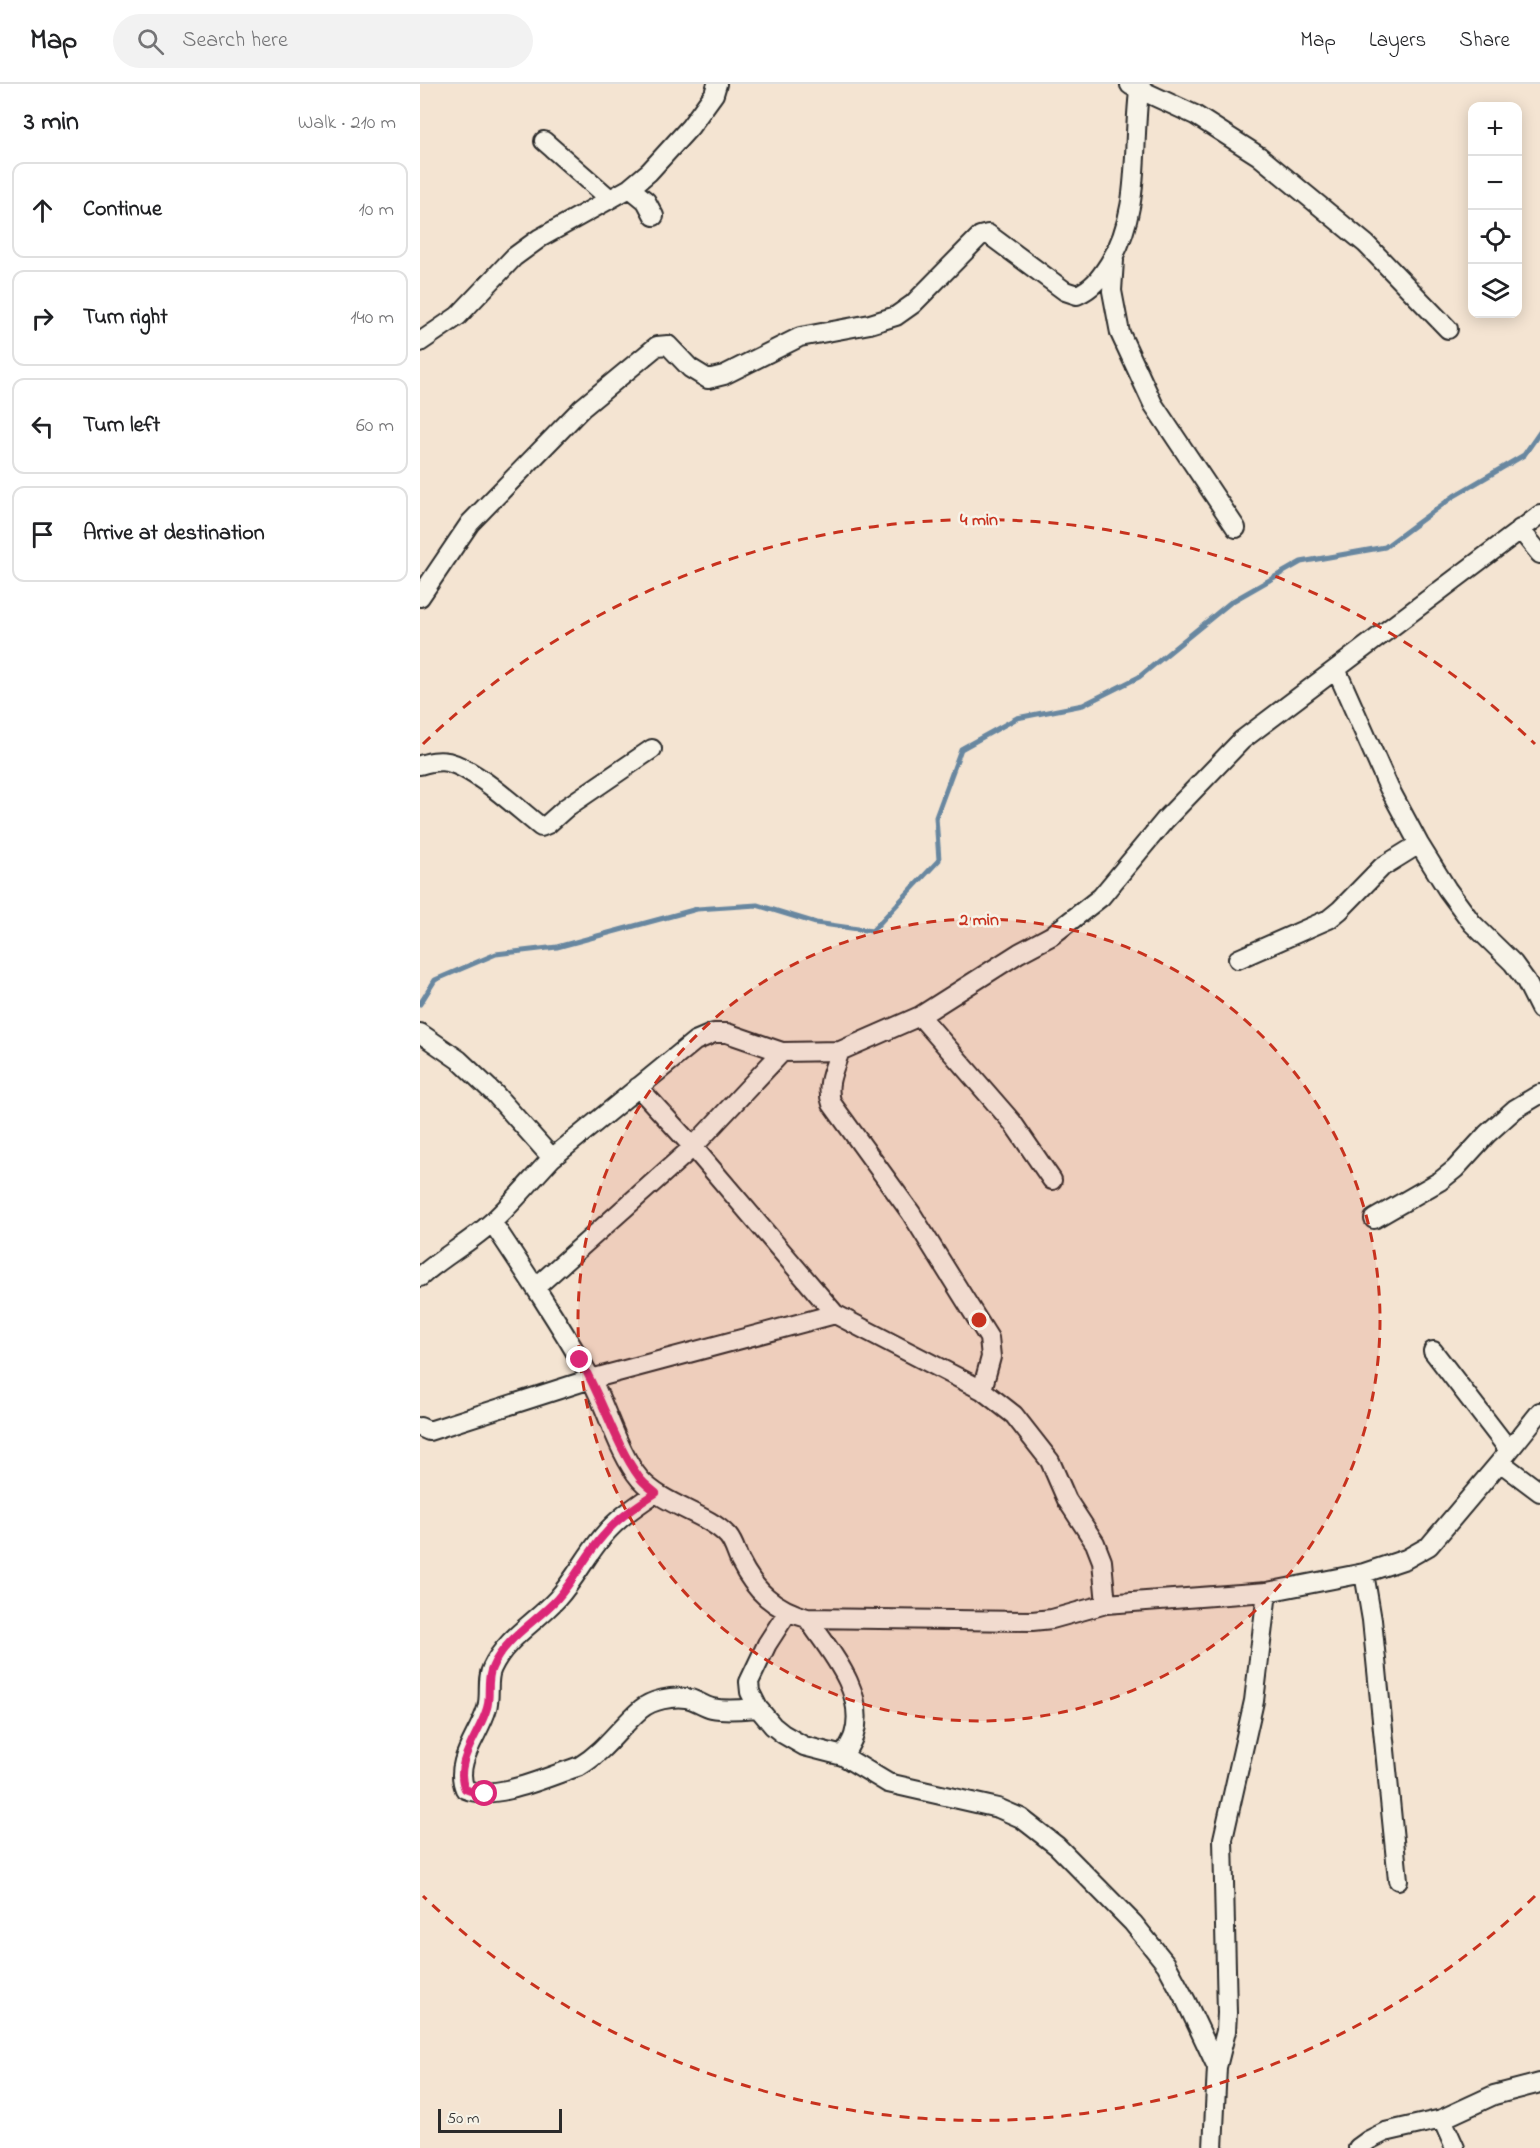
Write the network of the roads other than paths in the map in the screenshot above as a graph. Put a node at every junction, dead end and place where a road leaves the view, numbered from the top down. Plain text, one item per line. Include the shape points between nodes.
1 (717, 84) edge
2 (1136, 86) edge
3 (544, 141) dead end
4 (630, 188) junction
5 (609, 198) junction
6 (654, 216) dead end
7 (1115, 255) junction
8 (1448, 330) dead end
9 (420, 342) edge
10 (1540, 515) edge
11 (1236, 528) dead end
12 (1520, 529) junction
13 (1540, 554) edge
14 (420, 597) edge
15 (1336, 669) junction
16 (652, 749) dead end
17 (420, 765) edge
18 (1419, 844) junction
19 (1238, 959) dead end
20 (1540, 1009) edge
21 (920, 1016) junction
22 (420, 1033) edge
23 (840, 1051) junction
24 (782, 1052) junction
25 (638, 1088) junction
26 (1540, 1094) edge
27 (693, 1147) junction
28 (552, 1158) junction
29 (1052, 1180) dead end
30 (1374, 1219) dead end
31 (492, 1222) junction
32 (420, 1277) edge
33 (536, 1287) junction
34 (835, 1314) junction
35 (1433, 1351) dead end
36 (591, 1379) junction
37 (982, 1390) junction
38 (1540, 1412) edge
39 (420, 1427) edge
40 (1505, 1456) junction
41 (1540, 1492) edge
42 (656, 1493) junction
43 (1364, 1573) junction
44 (1267, 1592) junction
45 (1106, 1604) junction
46 (787, 1612) junction
47 (807, 1618) junction
48 (758, 1708) junction
49 (843, 1756) junction
50 (1398, 1880) dead end
51 (1217, 2067) junction
52 (1540, 2083) edge
53 (1442, 2119) junction
54 (1213, 2148) edge
55 (1358, 2148) edge
56 (1455, 2148) edge

1 - 4 street via 690,127
2 - 7 street via 1134,183 1125,230
2 - 8 street via 1195,115 1259,156 1366,244
3 - 5 street
4 - 5 street
4 - 6 street
5 - 9 street via 540,237 458,316
7 - 11 street via 1112,291 1120,333 1153,404
7 - 14 street via 1100,279 1077,295 1065,291 988,234 980,236 913,304 896,316 800,337 724,375 708,379 690,368 668,345 657,346 582,408 470,523
10 - 12 street
12 - 13 street
12 - 15 street
15 - 18 street via 1389,788
15 - 21 street via 1242,740 1165,820 1101,897 1051,936
16 - 17 street via 541,827 464,768 435,760
18 - 19 street via 1382,867 1329,918
18 - 20 street via 1472,923 1514,963
21 - 23 street
21 - 29 street via 1012,1122
22 - 28 street via 459,1060
23 - 24 street
23 - 37 street via 828,1084 832,1104 911,1213 988,1338 991,1357
24 - 25 street via 727,1033 714,1033 695,1041
24 - 27 street
25 - 27 street
25 - 28 street
26 - 30 street via 1515,1109 1440,1181
27 - 33 street
27 - 34 street
28 - 31 street
31 - 32 street
31 - 33 street
33 - 36 street
34 - 36 street
34 - 37 street
35 - 40 street
36 - 39 street via 429,1431
36 - 42 street via 623,1450 639,1478
37 - 45 street via 1014,1415 1050,1461 1067,1500 1095,1543 1102,1561
38 - 40 street
40 - 41 street
40 - 43 street via 1429,1545 1406,1559
42 - 46 street via 727,1535 758,1591
42 - 48 street via 628,1510 602,1536 572,1581 492,1667 487,1708 464,1760 461,1780 465,1789 485,1794 502,1792 580,1766 640,1710 658,1700 686,1698 710,1708
43 - 44 street
43 - 50 street
44 - 45 street
44 - 51 street via 1254,1701 1223,1839 1227,2013
45 - 47 street via 1032,1621
46 - 47 street
46 - 48 street via 749,1682
47 - 49 street via 844,1674 853,1696 857,1718 854,1736
48 - 49 street via 772,1726 793,1740
49 - 51 street via 888,1783 998,1808 1021,1818 1057,1846 1133,1923 1166,1964
51 - 54 street
52 - 53 street via 1494,2095
53 - 55 street via 1386,2132
53 - 56 street

